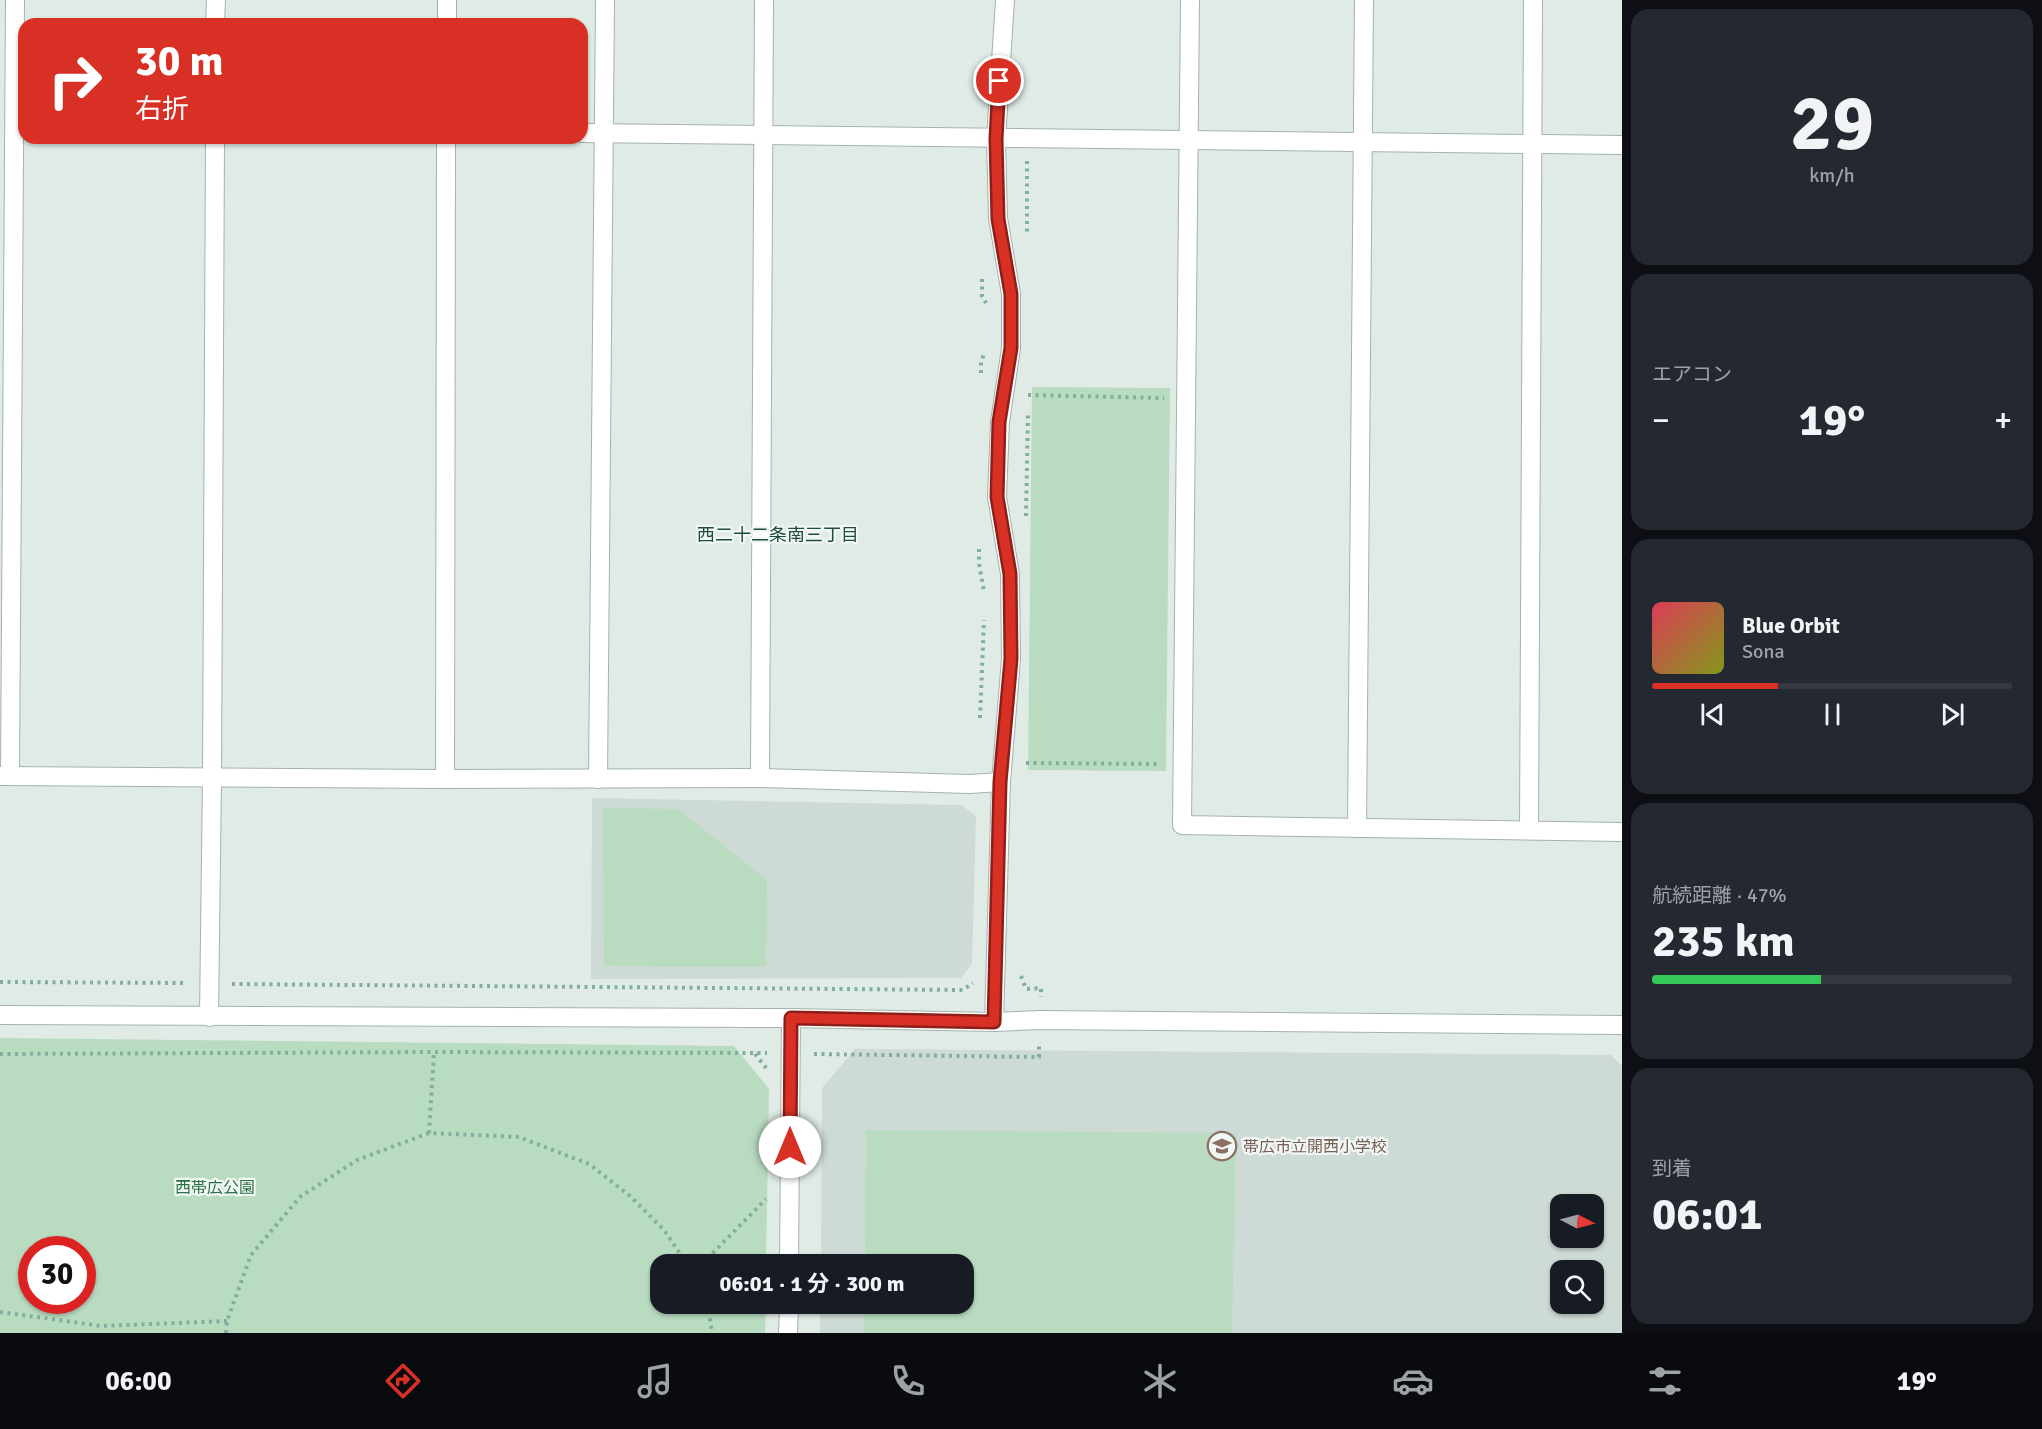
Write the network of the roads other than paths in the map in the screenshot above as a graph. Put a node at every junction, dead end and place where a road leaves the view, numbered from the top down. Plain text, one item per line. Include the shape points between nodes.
1 (15, 0) edge
2 (216, 0) edge
3 (447, 0) edge
4 (605, 0) edge
5 (764, 0) edge
6 (1005, 0) edge
7 (1190, 0) edge
8 (1364, 0) edge
9 (1533, 0) edge
10 (215, 18) edge
11 (447, 18) edge
12 (13, 132) edge
13 (604, 132) junction
14 (588, 133) edge
15 (763, 135) junction
16 (996, 139) junction
17 (1188, 139) junction
18 (1362, 141) junction
19 (215, 144) edge
20 (446, 144) edge
21 (1532, 144) junction
22 (1622, 145) edge
23 (5, 776) edge
24 (212, 778) junction
25 (760, 778) junction
26 (445, 779) junction
27 (598, 780) junction
28 (1000, 782) junction
29 (1357, 828) junction
30 (1529, 830) junction
31 (1622, 832) edge
32 (0, 1015) edge
33 (209, 1017) junction
34 (791, 1018) junction
35 (994, 1022) junction
36 (1622, 1024) edge
37 (789, 1254) edge
38 (789, 1314) edge
39 (788, 1333) edge

1 - 12 street
2 - 10 street
3 - 11 street
4 - 13 street
5 - 15 street
6 - 16 street
7 - 17 street
8 - 18 street
9 - 21 street
12 - 23 street
13 - 14 street
13 - 15 street
13 - 27 street
15 - 16 street
15 - 25 street
16 - 17 street
16 - 28 street via 998,219 1011,294 1011,348 999,422 997,497 1011,596 1011,659
17 - 18 street
17 - 29 street via 1182,825
18 - 21 street
18 - 29 street
19 - 24 street
20 - 26 street
21 - 22 street
21 - 30 street
23 - 24 street
24 - 26 street
24 - 33 street
25 - 27 street
25 - 28 street
26 - 27 street
28 - 35 street
29 - 30 street
30 - 31 street
32 - 33 street
33 - 34 street
34 - 35 street
34 - 37 street
35 - 36 street
38 - 39 street

